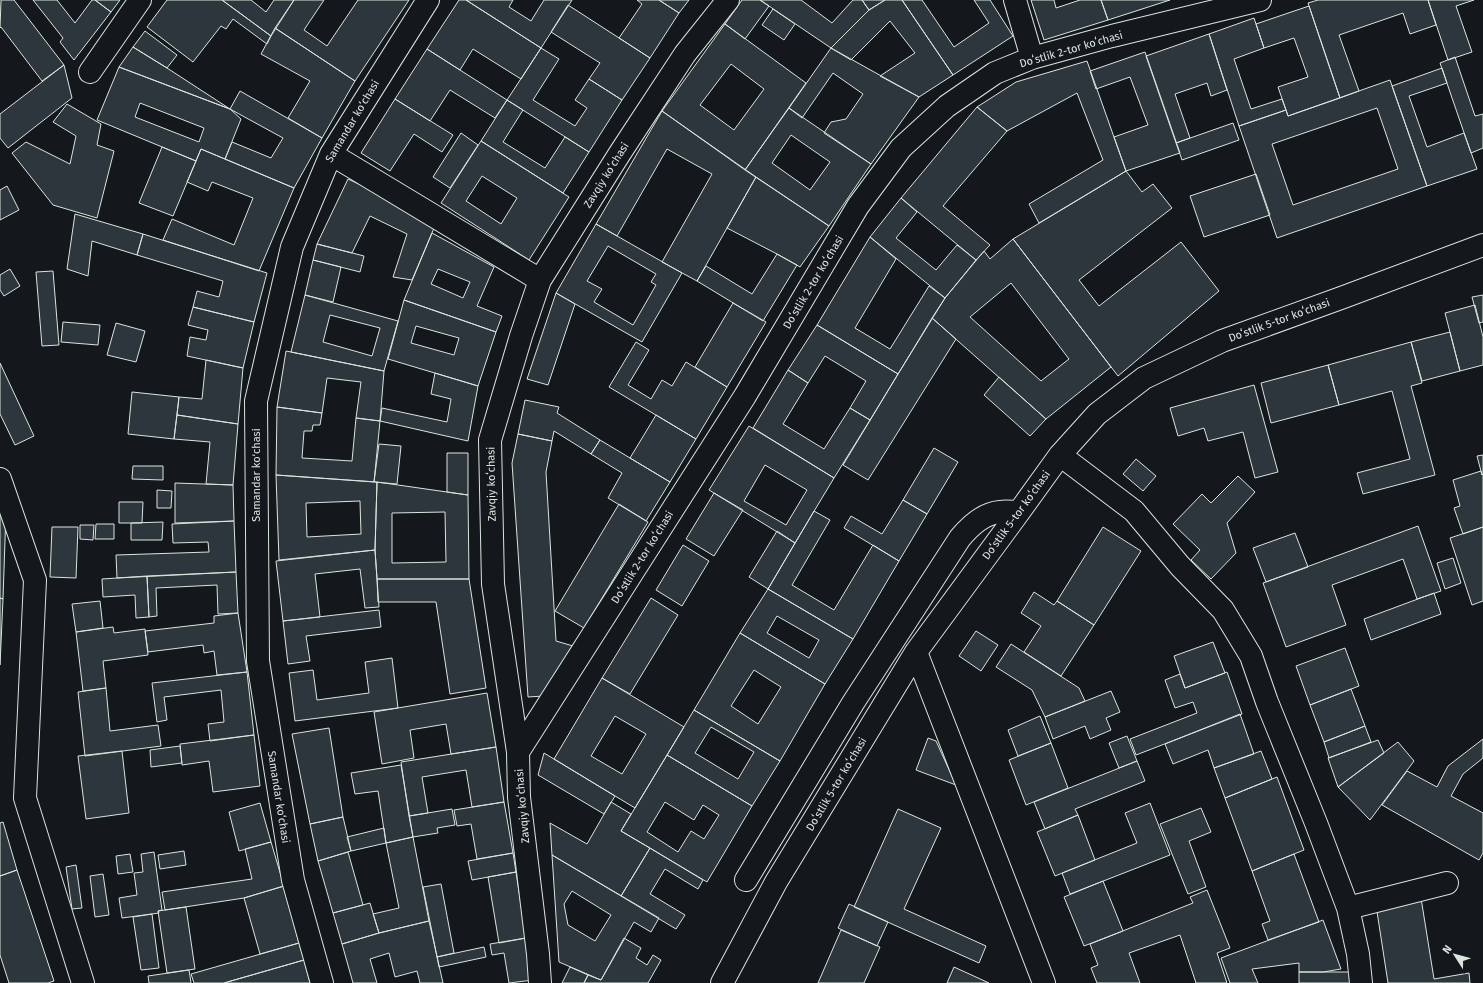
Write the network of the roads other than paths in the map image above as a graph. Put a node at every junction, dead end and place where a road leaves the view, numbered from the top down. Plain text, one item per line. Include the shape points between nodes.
1 (140, 0) edge
2 (428, 0) edge
3 (728, 0) edge
4 (1015, 0) edge
5 (1260, 0) edge
6 (1032, 58) junction
7 (90, 72) dead end
8 (331, 154) junction
9 (1483, 245) edge
10 (540, 280) junction
11 (1060, 455) junction
12 (0, 479) edge
13 (1019, 512) junction
14 (916, 652) junction
15 (518, 752) junction
16 (746, 880) dead end
17 (1447, 883) dead end
18 (1348, 908) junction
19 (82, 983) edge
20 (322, 983) edge
21 (540, 983) edge
22 (722, 983) edge
23 (1044, 983) edge
24 (1361, 983) edge

1 - 7 street
2 - 8 street, Samandar ko‘chasi
3 - 10 street, Zavqiy koʻchasi via 685,54
4 - 6 street
5 - 6 street, Doʻstlik 2-tor koʻchasi
6 - 15 street, Doʻstlik 2-tor koʻchasi via 995,73 948,106 901,148 858,206 745,396
8 - 10 street
8 - 20 street, Samandar ko‘chasi via 292,247 256,401 258,661 292,880
9 - 11 street, Doʻstlik 5-tor koʻchasi via 1222,341 1144,378 1097,414
10 - 15 street, Zavqiy koʻchasi via 490,440 493,584
11 - 13 street, Doʻstlik 5-tor koʻchasi
11 - 18 street via 1134,512 1180,566 1223,610 1251,656 1266,702
12 - 19 street via 35,580 25,798
13 - 14 street, Doʻstlik 5-tor koʻchasi
13 - 16 street via 999,512 986,516 971,526 960,538 853,704
14 - 22 street, Doʻstlik 5-tor koʻchasi via 776,882
14 - 23 street
15 - 21 street, Zavqiy koʻchasi via 519,798
17 - 18 street
18 - 24 street

